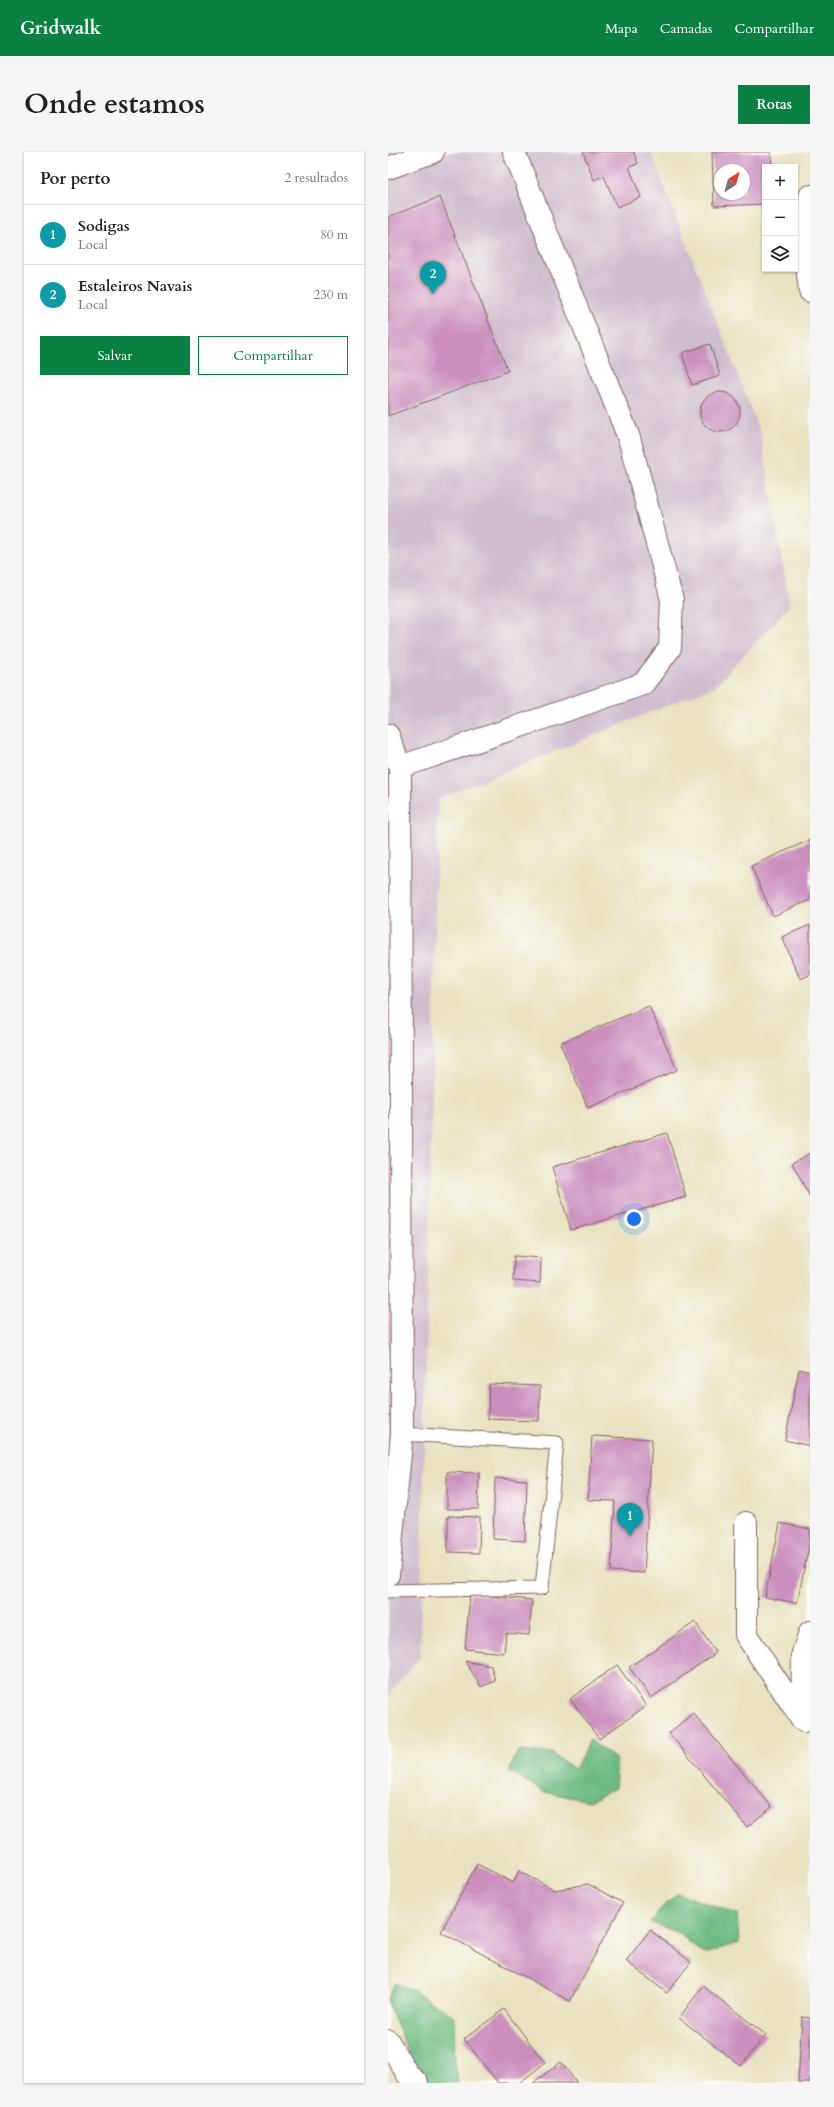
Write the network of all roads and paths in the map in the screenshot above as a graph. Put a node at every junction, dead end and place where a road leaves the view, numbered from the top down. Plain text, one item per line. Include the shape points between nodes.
1 (433, 152) edge
2 (514, 152) edge
3 (388, 168) edge
4 (810, 196) edge
5 (810, 291) edge
6 (388, 735) edge
7 (400, 767) junction
8 (402, 1434) junction
9 (746, 1523) dead end
10 (388, 1575) edge
11 (388, 1591) edge
12 (810, 1632) edge
13 (806, 1722) edge
14 (388, 2041) edge
15 (417, 2083) edge

1 - 3 street
2 - 7 street via 629,438 672,600 670,648 643,684
4 - 5 street via 806,258
6 - 7 street
7 - 8 street
8 - 10 street
8 - 11 lane via 557,1443 542,1588
9 - 13 street via 746,1635
12 - 13 street via 804,1653
14 - 15 street via 408,2075

